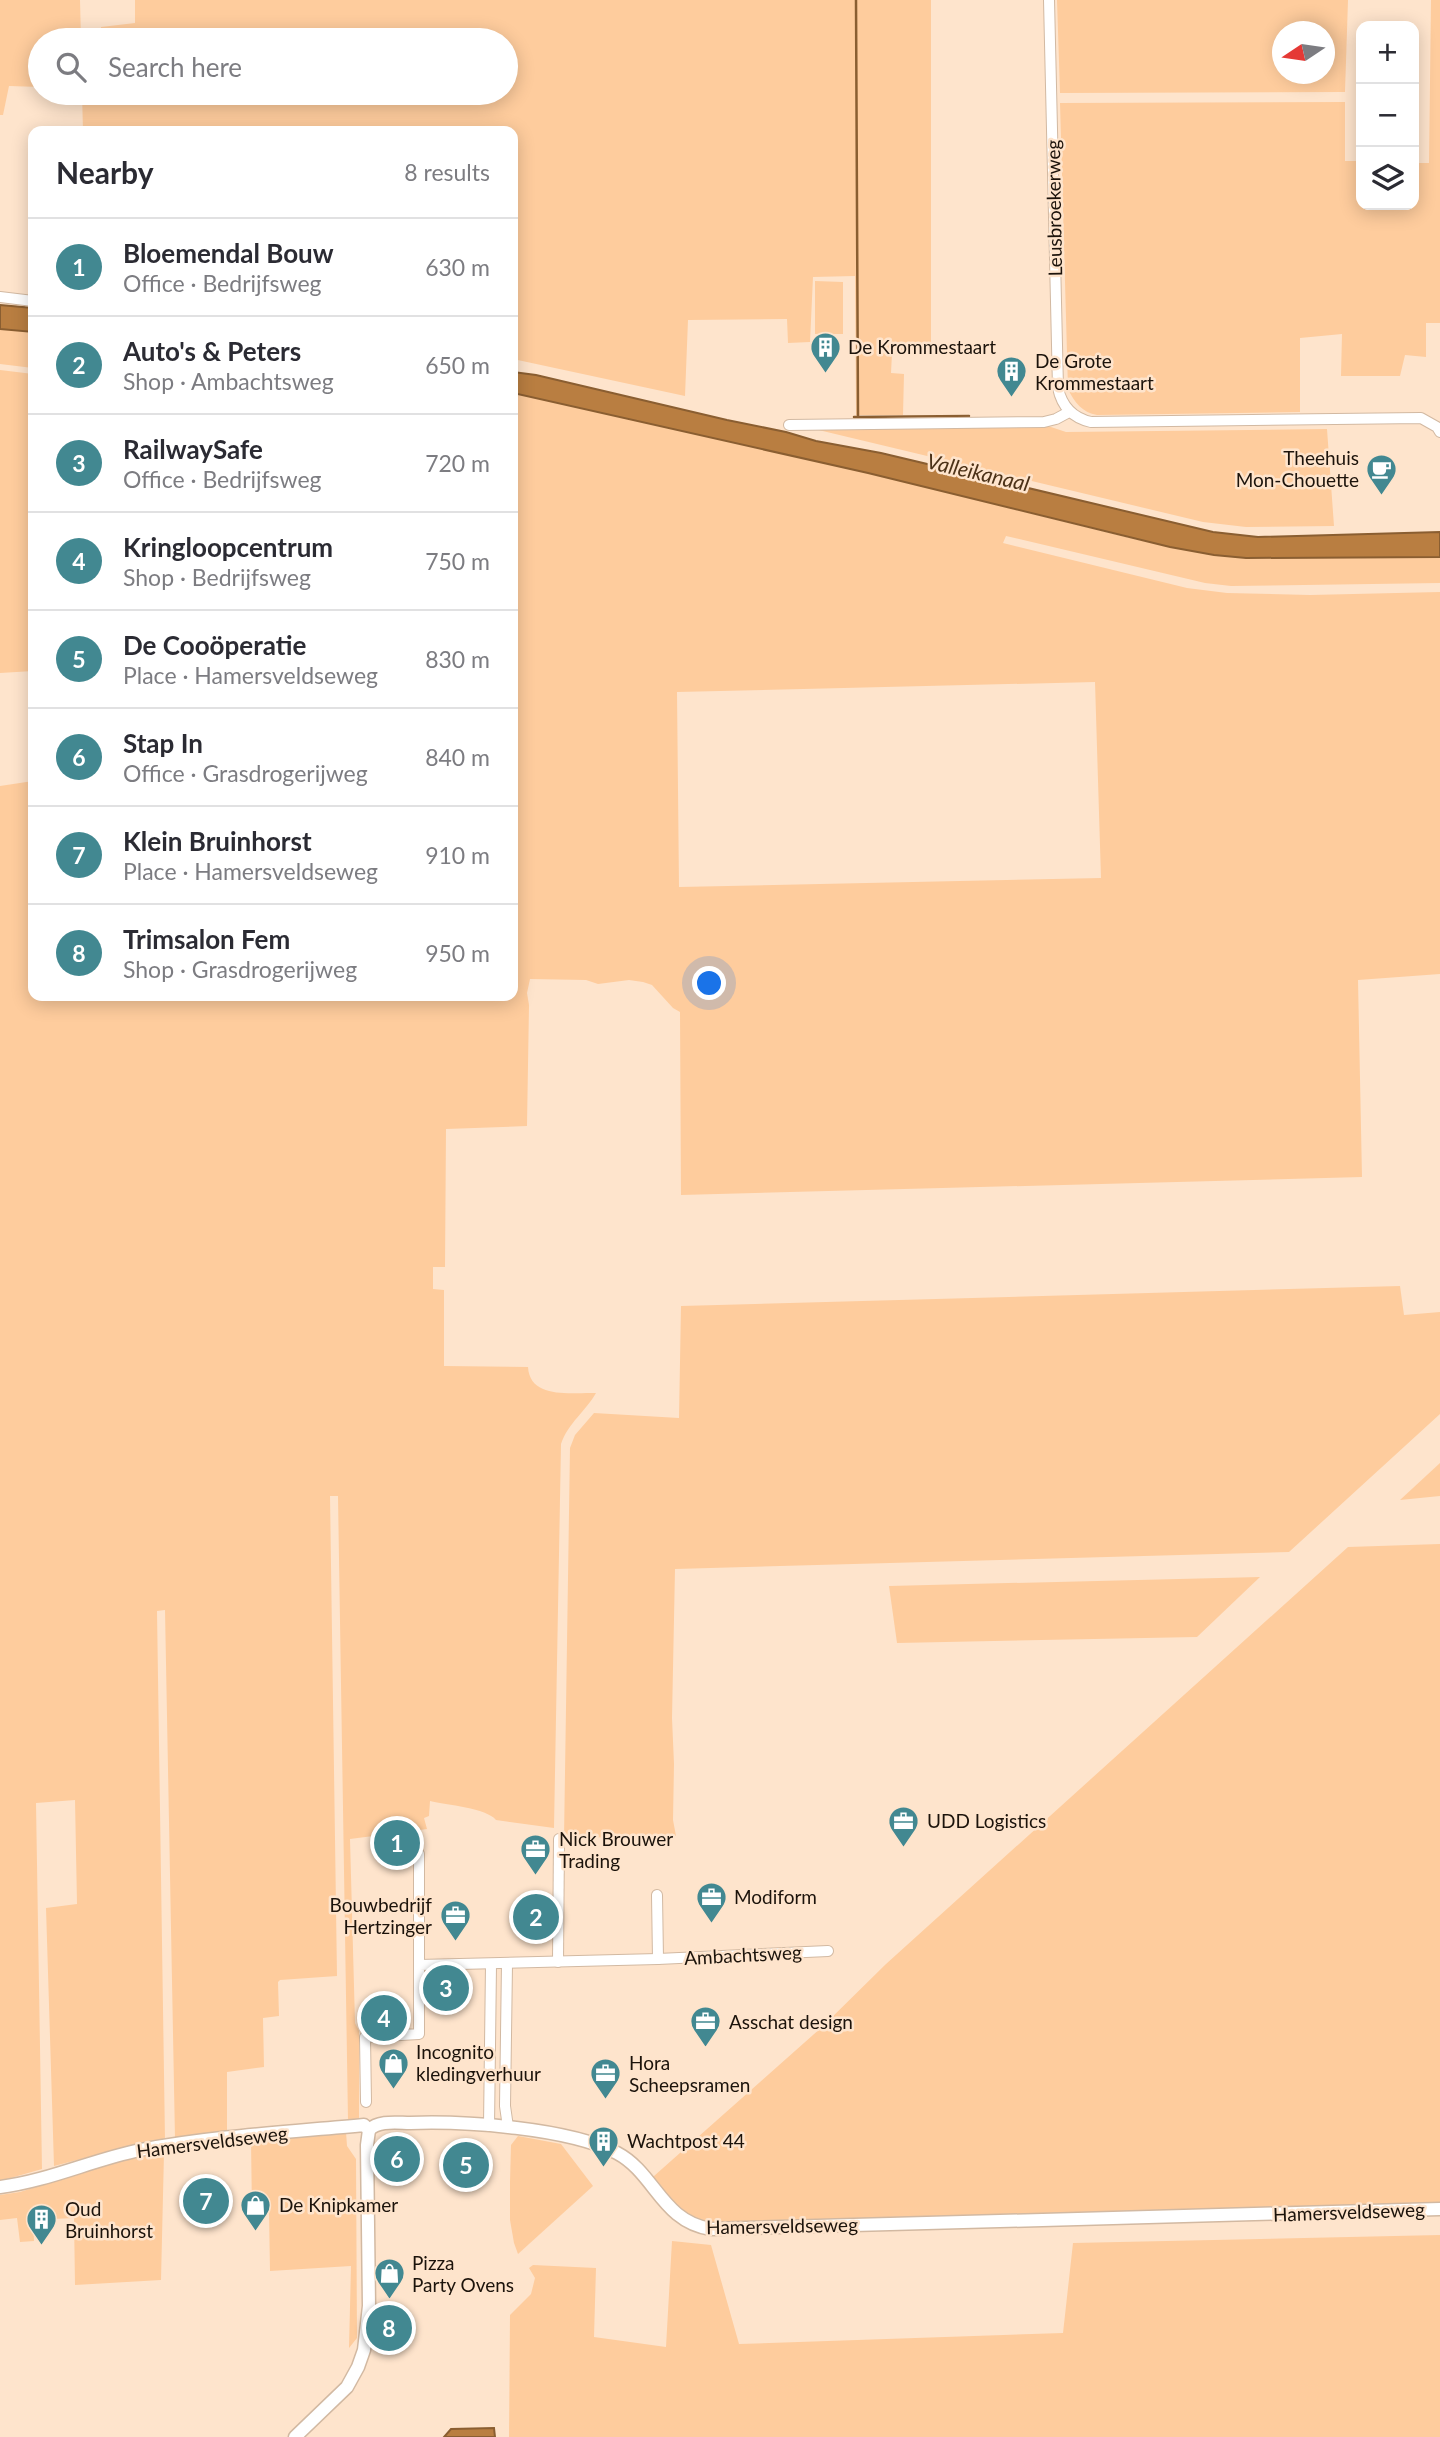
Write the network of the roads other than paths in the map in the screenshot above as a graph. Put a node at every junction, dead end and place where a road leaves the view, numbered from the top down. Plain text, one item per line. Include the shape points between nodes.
1 (1049, 0) edge
2 (0, 297) edge
3 (28, 300) edge
4 (1069, 412) junction
5 (792, 426) dead end
6 (1440, 432) edge
7 (559, 1839) dead end
8 (419, 1854) dead end
9 (657, 1895) dead end
10 (828, 1951) dead end
11 (658, 1959) junction
12 (558, 1962) junction
13 (507, 1964) junction
14 (419, 1965) junction
15 (491, 1965) junction
16 (366, 2102) dead end
17 (489, 2126) junction
18 (508, 2127) junction
19 (369, 2130) junction
20 (0, 2188) edge
21 (1440, 2210) edge
22 (295, 2437) edge

1 - 4 street, Leusbroekerweg via 1058,388
2 - 3 street
4 - 5 street via 1044,422
4 - 6 street via 1091,422 1421,418
7 - 12 street
8 - 14 street
9 - 11 street, Ambachtsweg
10 - 11 street, Ambachtsweg
11 - 12 street, Ambachtsweg
12 - 13 street, Ambachtsweg
13 - 15 street, Ambachtsweg
13 - 18 street
14 - 15 street, Ambachtsweg
14 - 16 street via 419,2034 365,2037
15 - 17 street
17 - 18 street, Hamersveldseweg
17 - 19 street, Hamersveldseweg via 427,2122 384,2124
18 - 21 street, Hamersveldseweg via 557,2135 619,2154 678,2216 711,2229
19 - 20 street, Hamersveldseweg via 364,2125 168,2145
19 - 22 street via 369,2306 364,2350 346,2387

